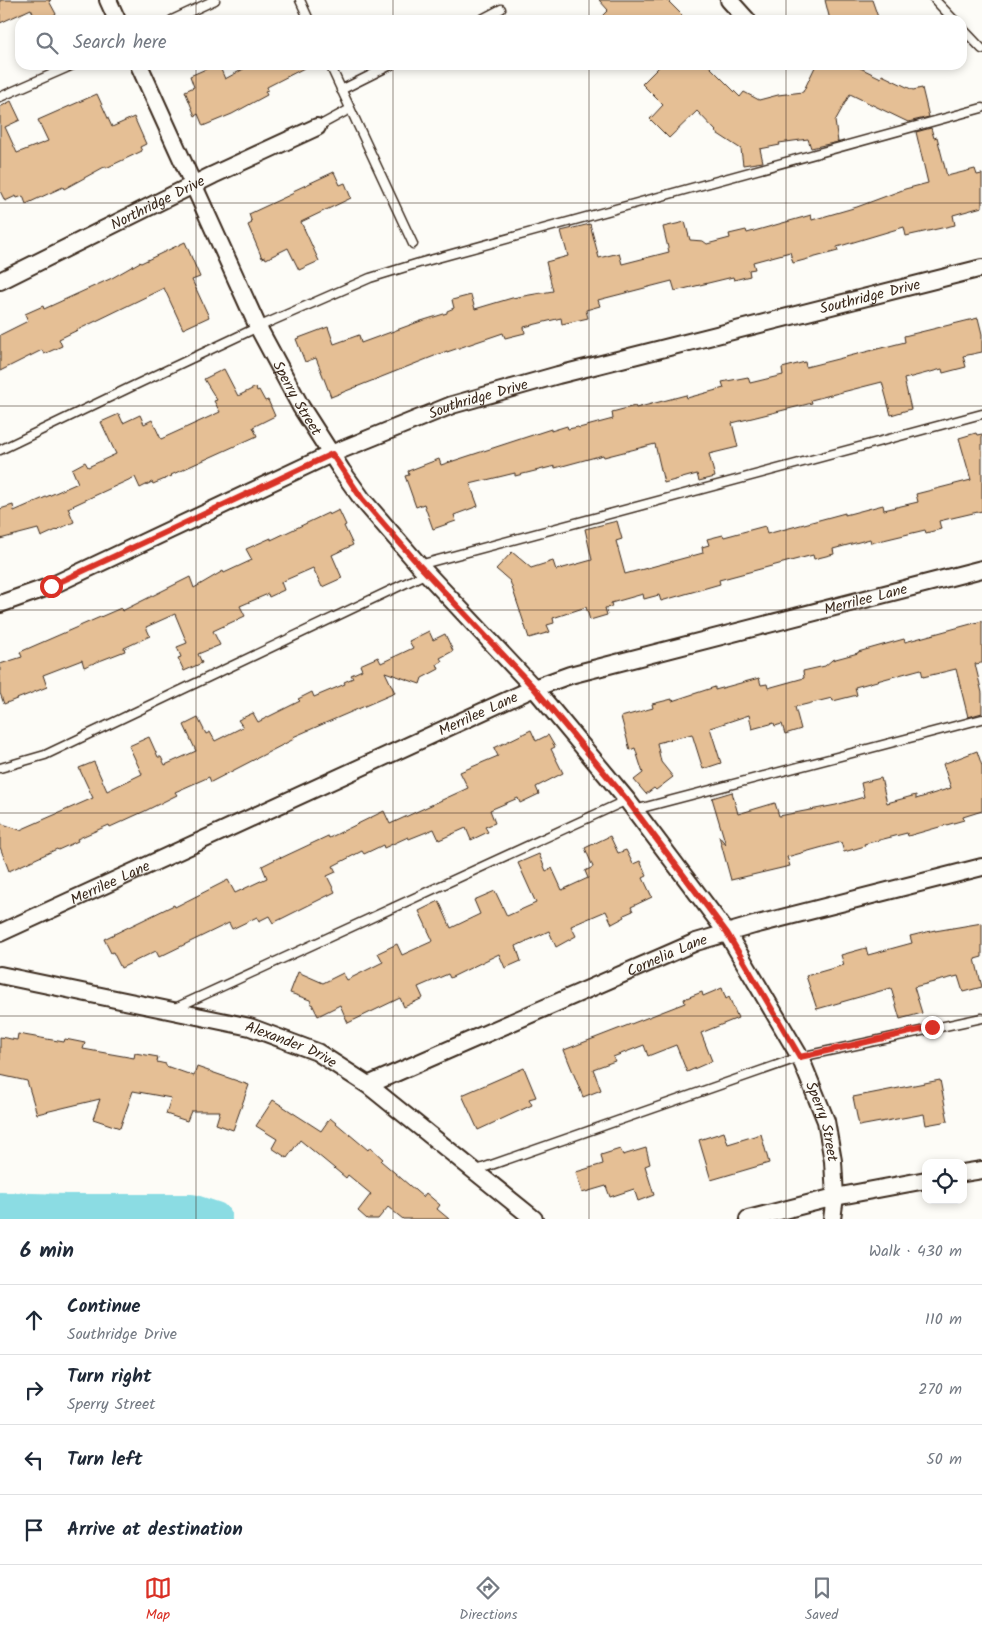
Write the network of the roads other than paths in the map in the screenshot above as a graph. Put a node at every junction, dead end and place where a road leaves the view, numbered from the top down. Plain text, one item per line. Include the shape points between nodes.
1 (108, 0) edge
2 (215, 0) edge
3 (300, 0) edge
4 (729, 0) edge
5 (935, 0) edge
6 (501, 9) dead end
7 (115, 15) edge
8 (183, 15) edge
9 (307, 15) edge
10 (490, 15) edge
11 (743, 15) edge
12 (949, 15) edge
13 (967, 33) edge
14 (982, 49) edge
15 (62, 70) edge
16 (141, 70) edge
17 (332, 70) edge
18 (381, 70) edge
19 (341, 90) junction
20 (0, 98) edge
21 (982, 108) edge
22 (350, 109) junction
23 (317, 127) joint
24 (194, 184) junction
25 (413, 244) dead end
26 (982, 268) edge
27 (0, 281) edge
28 (258, 327) junction
29 (982, 414) edge
30 (0, 450) edge
31 (332, 454) junction
32 (424, 569) junction
33 (982, 569) edge
34 (0, 604) edge
35 (534, 688) junction
36 (982, 719) edge
37 (0, 768) edge
38 (631, 805) junction
39 (982, 867) edge
40 (0, 933) edge
41 (727, 933) junction
42 (0, 975) edge
43 (169, 1011) junction
44 (982, 1018) edge
45 (800, 1057) junction
46 (368, 1085) junction
47 (982, 1170) edge
48 (474, 1171) junction
49 (967, 1172) edge
50 (922, 1181) edge
51 (835, 1197) junction
52 (534, 1219) edge
53 (748, 1219) edge
54 (832, 1219) edge

1 - 7 street
2 - 8 lane
3 - 9 lane
4 - 11 street
5 - 12 lane
6 - 10 lane
13 - 14 lane
15 - 20 lane
16 - 24 street, Sperry Street
17 - 19 lane
18 - 19 lane
19 - 22 lane
21 - 28 lane via 370,278
22 - 23 lane
22 - 25 lane
23 - 24 street, Northridge Drive
24 - 27 street, Northridge Drive
24 - 28 street, Sperry Street
26 - 31 street, Southridge Drive via 558,375 452,405
28 - 30 lane
28 - 31 street, Sperry Street via 301,407
29 - 32 lane
31 - 32 street, Sperry Street via 362,499
31 - 34 street, Southridge Drive via 51,586
32 - 35 street, Sperry Street
32 - 37 lane via 44,755
33 - 35 street, Merrilee Lane via 570,675
35 - 38 street, Sperry Street
35 - 40 street, Merrilee Lane
36 - 38 lane
38 - 41 street, Sperry Street
38 - 43 lane
39 - 41 street, Cornelia Lane
41 - 45 street, Sperry Street
41 - 46 street, Cornelia Lane via 696,942
42 - 43 street, Alexander Drive
43 - 46 street, Alexander Drive via 250,1027 317,1052
44 - 45 lane
45 - 48 lane
45 - 51 street, Sperry Street via 826,1121
46 - 48 street, Alexander Drive
47 - 49 street
48 - 52 street, Alexander Drive
50 - 51 street
51 - 53 street
51 - 54 street, Sperry Street

